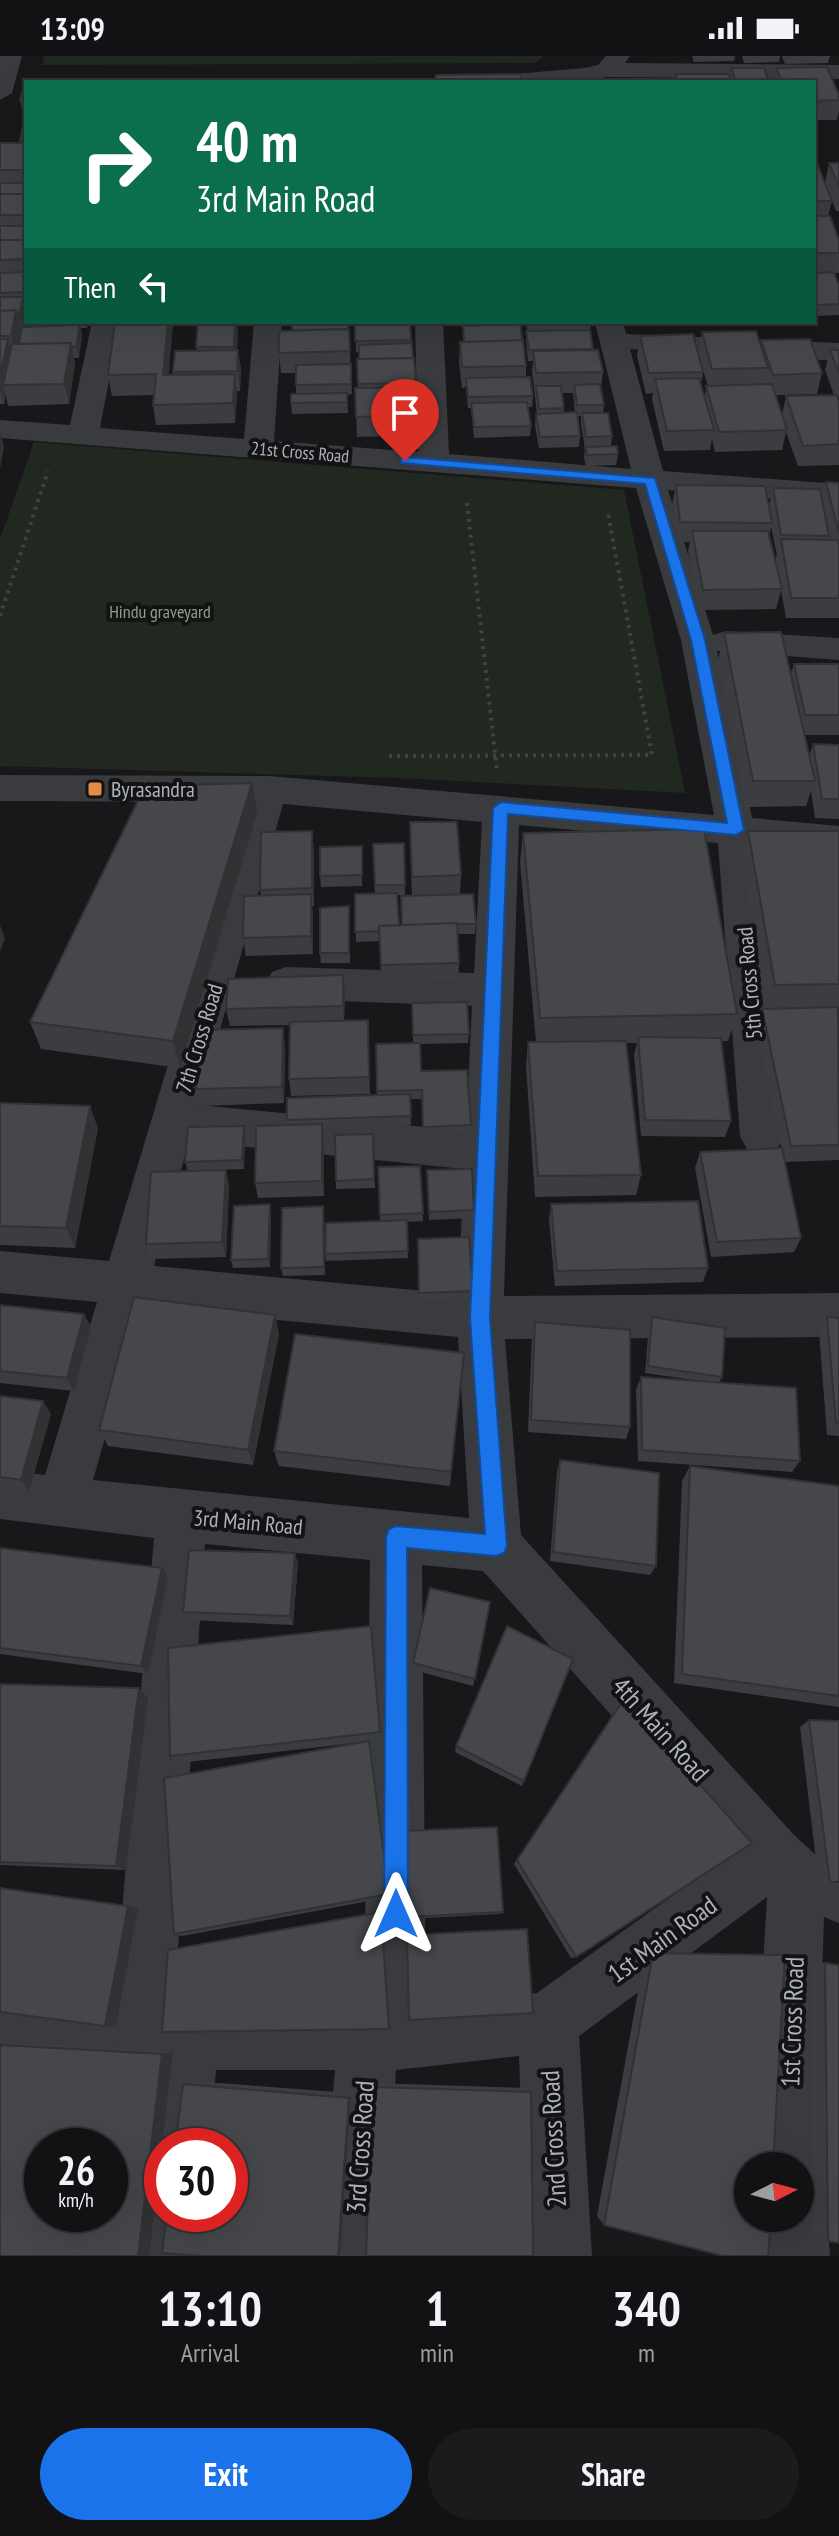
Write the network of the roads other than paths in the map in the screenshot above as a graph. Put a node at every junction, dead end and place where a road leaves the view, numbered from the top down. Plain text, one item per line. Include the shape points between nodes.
1 (11, 56) edge
2 (595, 71) edge
3 (839, 72) edge
4 (519, 80) edge
5 (0, 96) edge
6 (24, 97) edge
7 (106, 324) edge
8 (268, 324) edge
9 (429, 324) edge
10 (612, 331) edge
11 (839, 352) edge
12 (0, 429) edge
13 (83, 435) junction
14 (258, 449) junction
15 (449, 464) junction
16 (650, 481) junction
17 (839, 494) edge
18 (698, 640) junction
19 (839, 649) edge
20 (0, 788) edge
21 (269, 789) junction
22 (501, 808) junction
23 (736, 830) junction
24 (839, 840) edge
25 (216, 981) junction
26 (491, 990) junction
27 (174, 1121) junction
28 (762, 1136) dead end
29 (485, 1152) junction
30 (0, 1272) edge
31 (123, 1285) junction
32 (839, 1315) edge
33 (480, 1318) junction
34 (0, 1494) edge
35 (62, 1502) junction
36 (181, 1516) junction
37 (396, 1537) junction
38 (496, 1546) junction
39 (804, 1876) edge
40 (548, 2022) junction
41 (0, 2028) edge
42 (165, 2036) junction
43 (382, 2039) junction
44 (175, 2128) edge
45 (792, 2152) edge
46 (167, 2232) edge
47 (796, 2232) edge
48 (165, 2256) edge
49 (351, 2256) edge
50 (559, 2256) edge
51 (797, 2256) edge

1 - 5 street
2 - 3 street
2 - 4 street
5 - 6 street
7 - 13 street
8 - 14 street
9 - 15 street
10 - 11 street
10 - 16 street, 5th Cross Road
12 - 13 street, 21st Cross Road
13 - 14 street, 21st Cross Road
14 - 15 street, 21st Cross Road
15 - 16 street, 21st Cross Road
16 - 17 street, 21st Cross Road
16 - 18 street, 5th Cross Road
18 - 19 street
18 - 23 street, 5th Cross Road
20 - 21 street
21 - 22 street
21 - 25 street, 7th Cross Road
22 - 23 street
22 - 26 street
23 - 24 street
23 - 28 street, 5th Cross Road
25 - 26 street
25 - 27 street, 7th Cross Road
26 - 29 street
27 - 29 street
27 - 31 street, 7th Cross Road
29 - 33 street
30 - 31 street
31 - 33 street
31 - 35 street, 7th Cross Road
32 - 33 street
33 - 38 street
34 - 35 street, 3rd Main Road
35 - 36 street, 3rd Main Road
36 - 37 street, 3rd Main Road
36 - 42 street
37 - 38 street, 3rd Main Road
37 - 43 street, 3rd Cross Road
38 - 39 street, 4th Main Road
39 - 40 street, 1st Main Road
39 - 45 street, 1st Cross Road via 788,2069
40 - 43 street
40 - 50 street, 2nd Cross Road
41 - 42 street
42 - 43 street
42 - 44 street
43 - 49 street, 3rd Cross Road
46 - 48 street
47 - 51 street

